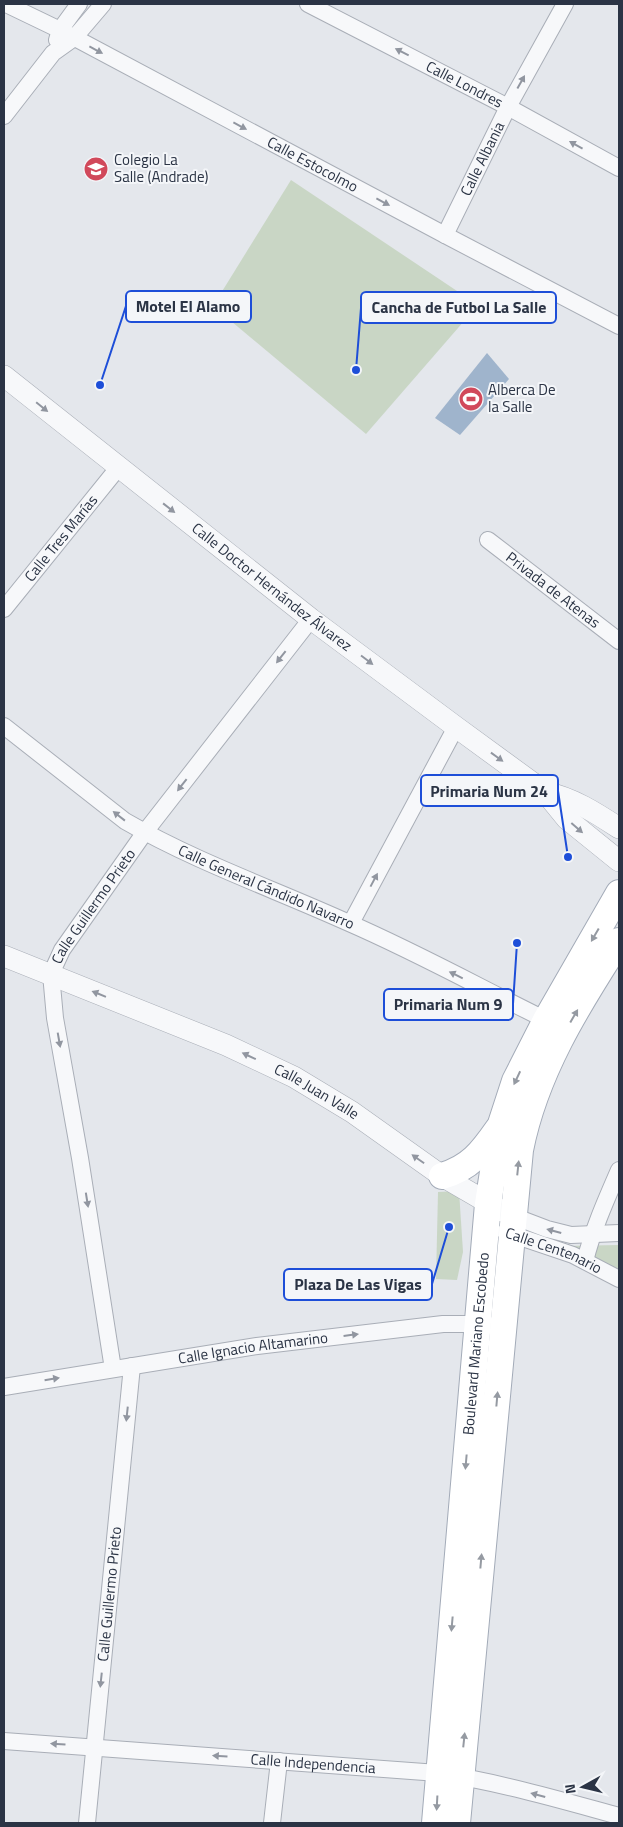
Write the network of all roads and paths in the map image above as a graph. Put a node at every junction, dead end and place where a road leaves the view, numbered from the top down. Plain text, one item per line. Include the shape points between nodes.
1 (6, 4) edge
2 (79, 4) edge
3 (103, 4) edge
4 (308, 4) edge
5 (565, 4) edge
6 (67, 34) junction
7 (508, 107) junction
8 (4, 116) edge
9 (619, 168) edge
10 (445, 235) junction
11 (619, 326) edge
12 (4, 376) edge
13 (118, 468) junction
14 (488, 540) dead end
15 (4, 609) edge
16 (311, 619) junction
17 (619, 641) edge
18 (4, 726) edge
19 (456, 727) junction
20 (545, 792) junction
21 (619, 828) edge
22 (145, 832) junction
23 (619, 861) edge
24 (619, 893) edge
25 (351, 923) junction
26 (619, 941) edge
27 (4, 956) edge
28 (51, 974) junction
29 (546, 1020) junction
30 (500, 1127) junction
31 (619, 1170) edge
32 (442, 1176) junction
33 (487, 1215) junction
34 (512, 1225) junction
35 (619, 1233) edge
36 (591, 1235) junction
37 (585, 1261) junction
38 (619, 1279) edge
39 (491, 1325) junction
40 (132, 1366) junction
41 (114, 1369) junction
42 (4, 1387) edge
43 (4, 1741) edge
44 (94, 1746) junction
45 (279, 1761) junction
46 (449, 1775) junction
47 (619, 1816) edge
48 (87, 1823) edge
49 (272, 1823) edge
50 (435, 1823) edge
51 (457, 1823) edge

1 - 6 street, Calle Estocolmo
2 - 6 street
3 - 6 street
7 -> 4 street, Calle Londres
7 -> 5 street, Calle Albania
6 - 8 street
6 -> 10 street, Calle Estocolmo
9 -> 7 street, Calle Londres
7 - 10 street, Calle Albania
10 - 11 street, Calle Estocolmo
12 -> 13 street, Calle Doctor Hernández Álvarez
13 - 15 street, Calle Tres Marías
13 -> 16 street, Calle Doctor Hernández Álvarez
14 - 17 street, Privada de Atenas
16 -> 19 street, Calle Doctor Hernández Álvarez
16 -> 22 street, Calle Guillermo Prieto
22 -> 18 street, Calle General Cándido Navarro via 125,821
19 -> 20 street, Calle Doctor Hernández Álvarez
25 -> 19 street
20 - 21 street, Calle Doctor Hernández Álvarez via 584,806
20 -> 23 street, Calle Doctor Hernández Álvarez via 573,824
22 - 25 street, Calle General Cándido Navarro via 175,848
22 - 28 street, Calle Guillermo Prieto via 62,950
24 -> 29 main road, Boulevard Mariano Escobedo
29 -> 25 street, Calle General Cándido Navarro
34 -> 26 main road, Boulevard Mariano Escobedo via 520,1150 534,1096 557,1046
27 - 28 street, Calle Juan Valle
32 -> 28 street, Calle Juan Valle via 352,1112 294,1077
28 -> 41 street, Calle Guillermo Prieto via 55,1018
29 -> 30 main road, Boulevard Mariano Escobedo via 515,1081
30 - 32 main road via 468,1165
30 - 33 main road, Boulevard Mariano Escobedo
31 - 36 street
32 - 33 street, Calle Juan Valle
33 - 34 street, Calle Juan Valle
33 - 39 main road, Boulevard Mariano Escobedo
36 -> 34 street, Calle Juan Valle via 571,1235
34 - 37 street, Calle Centenario
34 - 39 main road, Boulevard Mariano Escobedo
35 - 36 street, Calle Juan Valle
36 - 37 street
37 - 38 street, Calle Centenario
40 -> 39 street, Calle Ignacio Altamarino via 257,1346 443,1324
39 - 46 main road, Boulevard Mariano Escobedo
40 - 41 street, Calle Ignacio Altamarino
40 -> 44 street, Calle Guillermo Prieto
42 -> 41 street, Calle Ignacio Altamarino
44 -> 43 street, Calle Independencia
45 -> 44 street, Calle Independencia
44 - 48 street, Calle Guillermo Prieto
45 - 46 street, Calle Independencia
45 - 49 street
47 -> 46 street, Calle Independencia
46 -> 50 main road, Boulevard Mariano Escobedo
46 - 51 main road, Boulevard Mariano Escobedo

